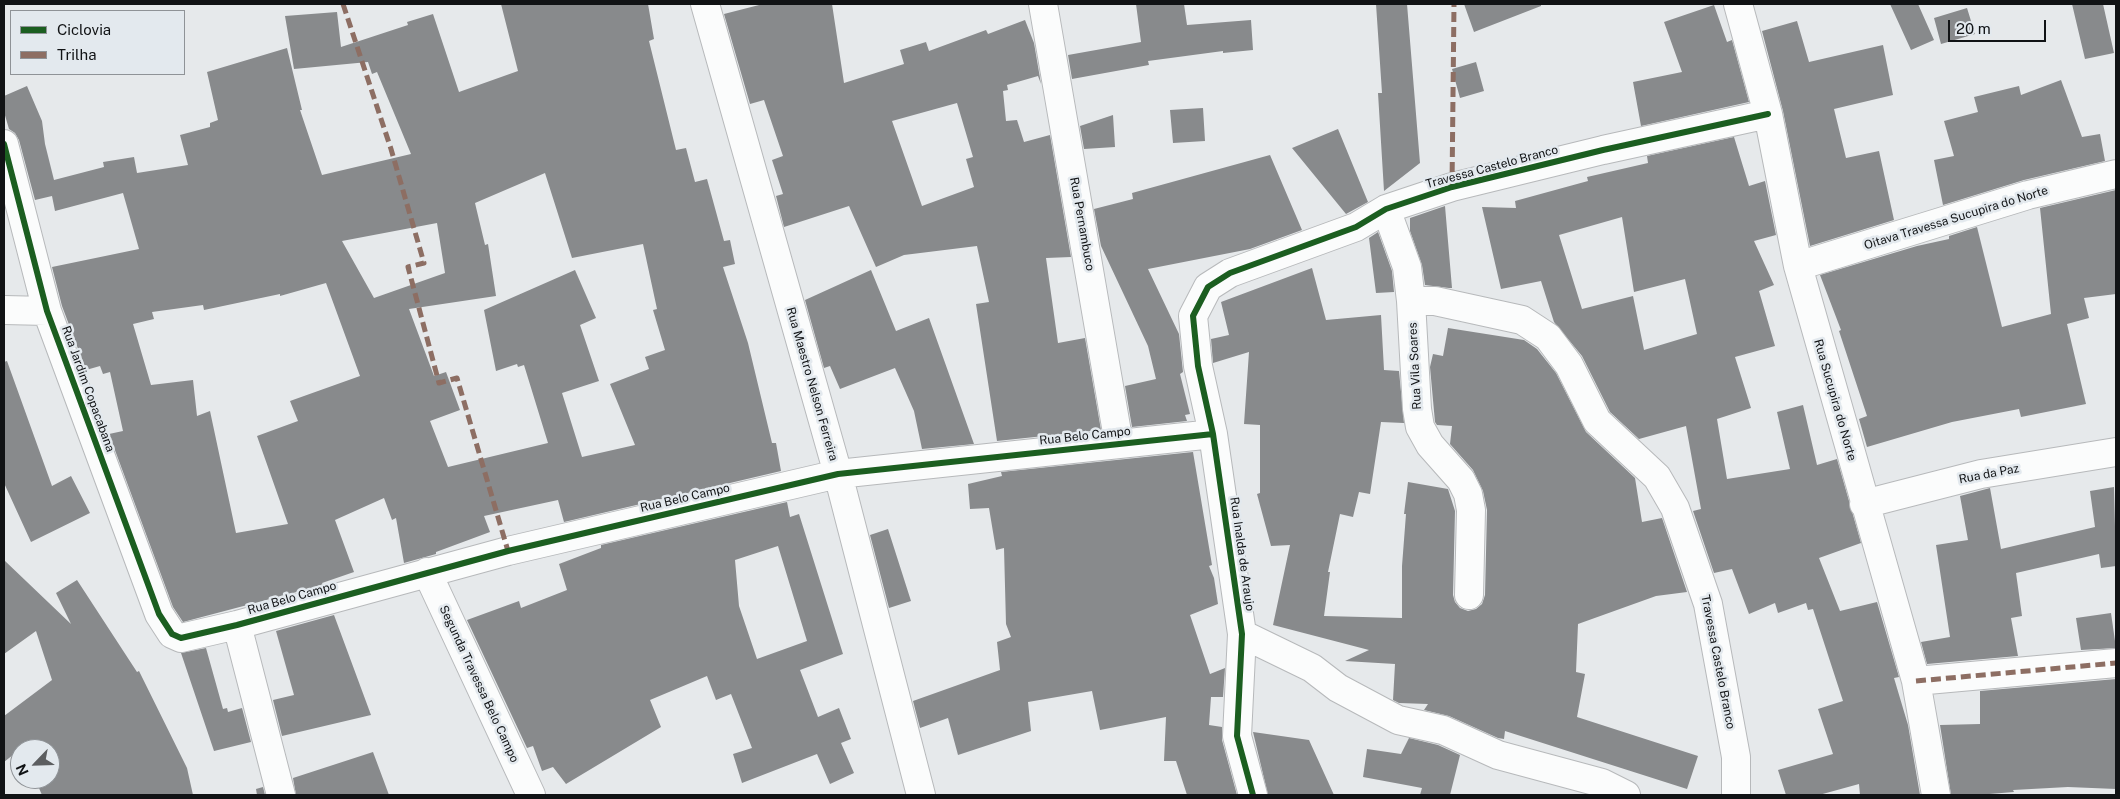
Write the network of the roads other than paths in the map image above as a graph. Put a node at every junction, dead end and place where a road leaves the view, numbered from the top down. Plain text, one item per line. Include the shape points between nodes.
1 (705, 4) edge
2 (1043, 4) edge
3 (1738, 4) edge
4 (1768, 114) junction
5 (4, 144) edge
6 (2116, 174) edge
7 (1386, 209) junction
8 (1798, 266) junction
9 (1411, 301) junction
10 (4, 310) edge
11 (47, 311) junction
12 (1193, 316) joint
13 (1213, 434) junction
14 (1119, 444) junction
15 (2116, 452) edge
16 (838, 474) junction
17 (1864, 504) junction
18 (427, 572) junction
19 (1470, 595) dead end
20 (237, 625) junction
21 (172, 634) joint
22 (1242, 634) junction
23 (2116, 663) edge
24 (1916, 681) junction
25 (282, 795) edge
26 (531, 795) edge
27 (921, 795) edge
28 (1253, 795) edge
29 (1626, 795) edge
30 (1736, 795) edge
31 (1936, 795) edge

1 - 16 street, Rua Maestro Nelson Ferreira
2 - 14 street, Rua Pernambuco
3 - 4 street, Rua Sucupira do Norte
4 - 7 street, Travessa Castelo Branco via 1602,150 1452,188
4 - 8 street, Rua Sucupira do Norte
5 - 11 street, Rua Jardim Copacabana
6 - 8 street, Oitava Travessa Sucupira do Norte via 2028,195
7 - 9 street via 1407,267
7 - 12 street, Travessa Castelo Branco via 1356,227 1230,273 1208,288
8 - 17 street, Rua Sucupira do Norte
9 - 19 street, Rua Vila Soares via 1416,409 1420,427 1468,494
9 - 30 street, Travessa Castelo Branco via 1436,301 1522,320 1548,338 1569,365 1597,421 1657,477 1675,508 1708,604 1736,757
10 - 11 street
11 - 21 street, Rua Jardim Copacabana via 159,614
12 - 13 street, Rua Inalda de Araujo via 1198,366
13 - 14 street, Rua Belo Campo
13 - 22 street, Rua Inalda de Araujo
14 - 16 street, Rua Belo Campo
15 - 17 street, Rua da Paz via 1981,474
16 - 18 street, Rua Belo Campo
16 - 27 street, Rua Maestro Nelson Ferreira
17 - 24 street, Rua Sucupira do Norte
18 - 20 street, Rua Belo Campo
18 - 26 street, Segunda Travessa Belo Campo
20 - 21 street, Rua Belo Campo via 193,637 181,638
20 - 25 street
22 - 28 street, Rua Inalda de Araujo via 1238,736
22 - 29 street via 1312,668 1338,688 1398,720 1443,730 1498,755 1602,783
23 - 24 street
24 - 31 street, Rua Sucupira do Norte

